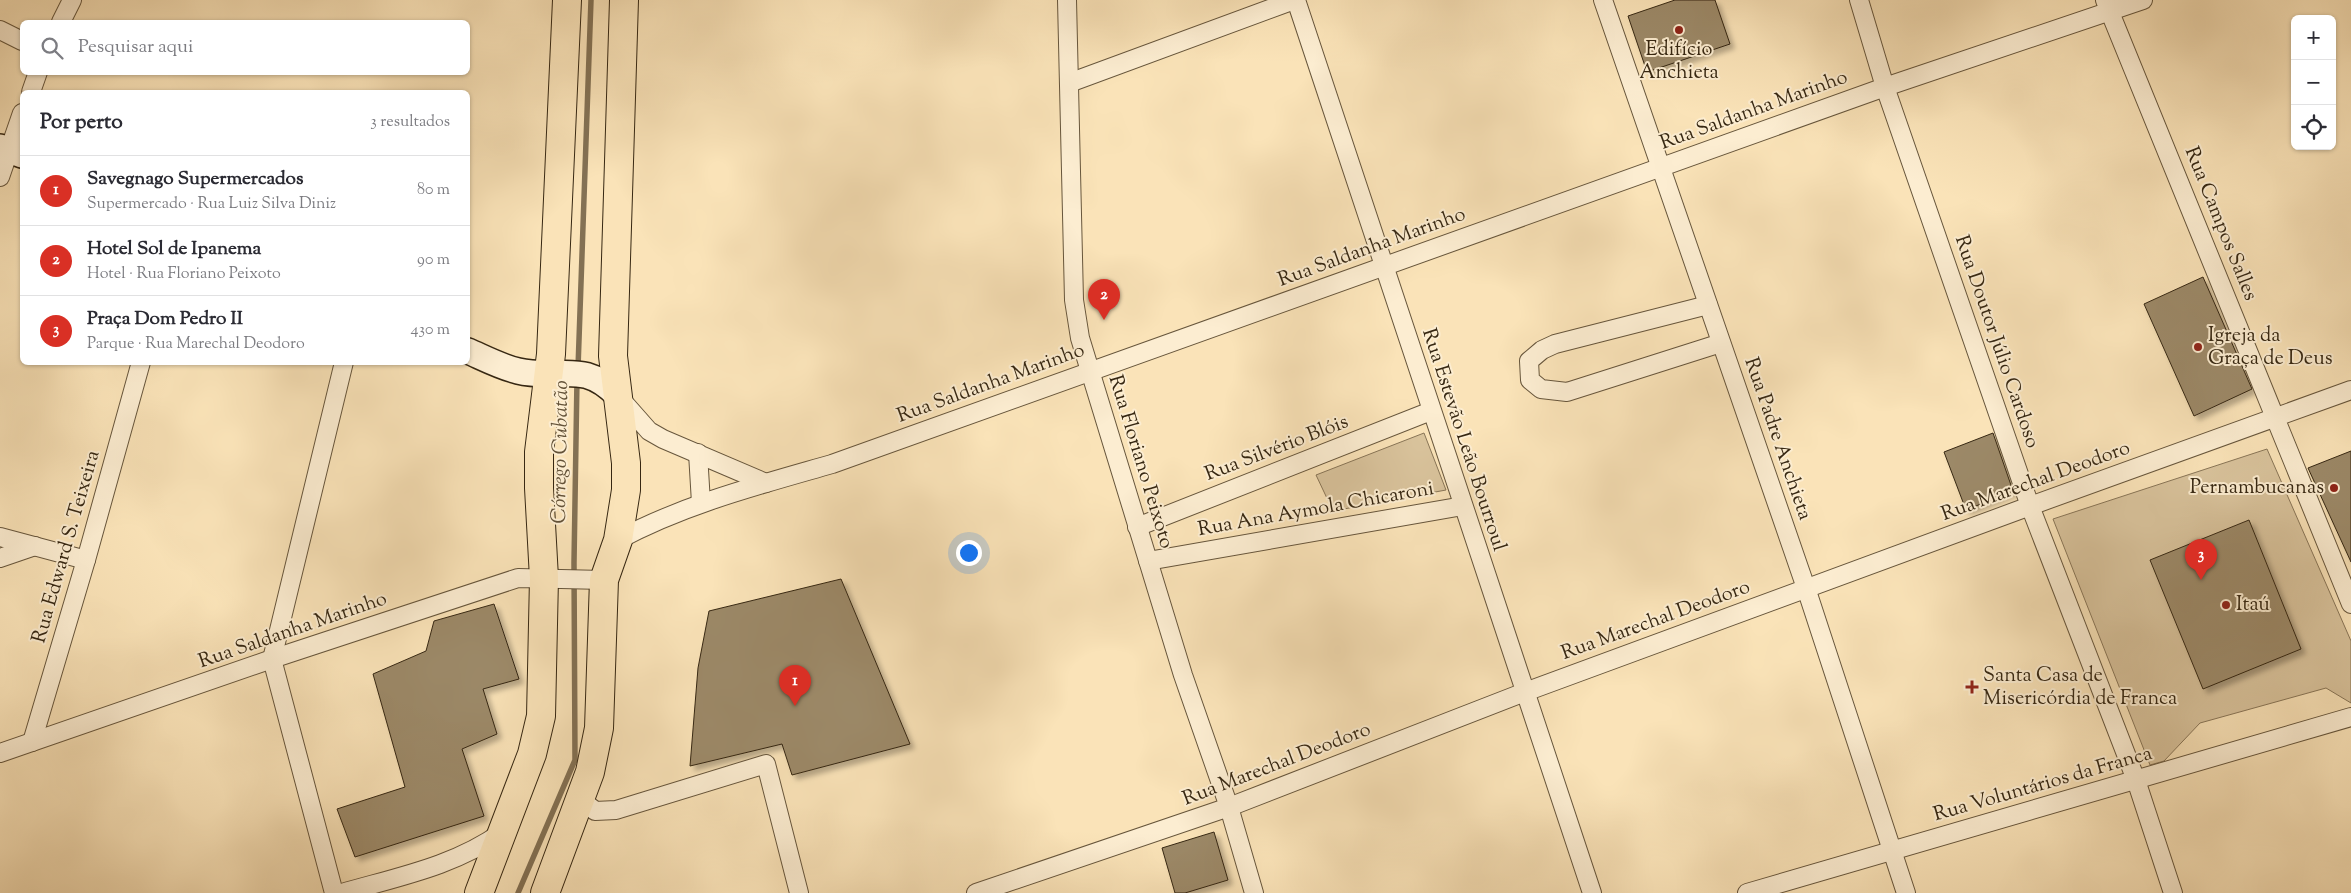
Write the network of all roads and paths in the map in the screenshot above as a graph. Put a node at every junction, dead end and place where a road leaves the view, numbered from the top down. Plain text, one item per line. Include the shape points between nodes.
1 (72, 0) edge
2 (567, 0) edge
3 (624, 0) edge
4 (1066, 0) edge
5 (1295, 0) edge
6 (1603, 0) edge
7 (1859, 0) edge
8 (2144, 0) edge
9 (2107, 6) edge
10 (62, 20) edge
11 (0, 30) edge
12 (20, 40) edge
13 (37, 75) edge
14 (1069, 83) junction
15 (1885, 86) junction
16 (32, 90) edge
17 (20, 119) edge
18 (10, 150) edge
19 (1661, 167) junction
20 (0, 177) edge
21 (1383, 266) junction
22 (1708, 306) junction
23 (1722, 343) junction
24 (470, 352) edge
25 (140, 365) edge
26 (343, 365) edge
27 (1090, 371) junction
28 (557, 373) junction
29 (609, 388) junction
30 (2351, 390) edge
31 (1431, 411) junction
32 (2277, 418) junction
33 (698, 453) junction
34 (766, 483) junction
35 (701, 503) junction
36 (1463, 506) junction
37 (2030, 506) junction
38 (1138, 527) junction
39 (0, 537) edge
40 (618, 540) junction
41 (35, 546) junction
42 (0, 558) edge
43 (86, 560) junction
44 (1148, 561) junction
45 (552, 578) junction
46 (598, 580) junction
47 (1806, 588) junction
48 (2351, 604) edge
49 (272, 660) junction
50 (1525, 692) junction
51 (2351, 717) edge
52 (32, 742) junction
53 (0, 753) edge
54 (2136, 780) junction
55 (582, 800) junction
56 (1229, 807) junction
57 (504, 831) junction
58 (1892, 851) junction
59 (334, 893) edge
60 (342, 893) edge
61 (479, 893) edge
62 (545, 893) edge
63 (799, 893) edge
64 (976, 893) edge
65 (1254, 893) edge
66 (1592, 893) edge
67 (1747, 893) edge
68 (1906, 893) edge
69 (2173, 893) edge

1 - 10 street
2 - 28 main road
3 - 29 main road via 613,356
4 - 14 street, Rua Floriano Peixoto
5 - 14 street
5 - 21 street, Rua Estevão Leão Bourroul
6 - 19 street, Rua Padre Anchieta
7 - 15 street, Rua Doutor Júlio Cardoso
8 - 9 street, Rua Saldanha Marinho
9 - 15 street, Rua Saldanha Marinho
9 - 32 street, Rua Campos Salles
11 - 12 street
13 - 16 street
14 - 27 street, Rua Floriano Peixoto via 1074,300 1080,338
15 - 19 street, Rua Saldanha Marinho
15 - 37 street, Rua Doutor Júlio Cardoso
17 - 18 street
18 - 20 street
19 - 21 street, Rua Saldanha Marinho
19 - 22 street, Rua Padre Anchieta
21 - 27 street, Rua Saldanha Marinho
21 - 31 street, Rua Estevão Leão Bourroul
22 - 23 street, Rua Padre Anchieta
22 - 23 street via 1555,344 1529,361 1530,380 1541,389 1567,392
23 - 47 street, Rua Padre Anchieta
24 - 28 main road via 516,371
25 - 43 street, Rua Edward S. Teixeira
26 - 49 street
27 - 34 street, Rua Saldanha Marinho via 832,464
27 - 38 street, Rua Floriano Peixoto
28 - 29 main road via 589,375
28 - 45 main road via 539,452 538,488
29 - 33 street via 649,431
29 - 40 main road via 626,463 626,490
30 - 32 street, Rua Marechal Deodoro
31 - 36 street, Rua Estevão Leão Bourroul
31 - 38 street, Rua Silvério Blóis
32 - 37 street, Rua Marechal Deodoro
32 - 48 street, Rua Campos Salles
33 - 34 street
33 - 35 street
34 - 35 street, Rua Saldanha Marinho
35 - 40 street, Rua Saldanha Marinho
36 - 44 street, Rua Ana Aymola Chicaroni
36 - 50 street, Rua Estevão Leão Bourroul
37 - 47 street, Rua Marechal Deodoro
37 - 54 street, Rua Doutor Júlio Cardoso
38 - 44 street, Rua Floriano Peixoto
39 - 41 street
40 - 46 main road
41 - 42 street
41 - 43 street
43 - 52 street, Rua Edward S. Teixeira
44 - 56 street, Rua Floriano Peixoto
45 - 46 street, Rua Saldanha Marinho
45 - 49 street, Rua Saldanha Marinho via 518,578
45 - 57 main road via 541,716 532,754
46 - 55 main road via 599,728
47 - 50 street, Rua Marechal Deodoro
47 - 58 street, Rua Padre Anchieta
49 - 52 street, Rua Saldanha Marinho
49 - 59 street
50 - 56 street, Rua Marechal Deodoro
50 - 66 street, Rua Estevão Leão Bourroul
51 - 54 street, Rua Voluntários da Franca
52 - 53 street, Rua Saldanha Marinho
54 - 58 street, Rua Voluntários da Franca
54 - 69 street, Rua Doutor Júlio Cardoso
55 - 62 main road
55 - 63 street via 595,811 616,810 766,764
56 - 64 street, Rua Marechal Deodoro
56 - 65 street, Rua Floriano Peixoto
57 - 60 street via 456,859
57 - 61 main road
58 - 67 street, Rua Voluntários da Franca
58 - 68 street, Rua Padre Anchieta

